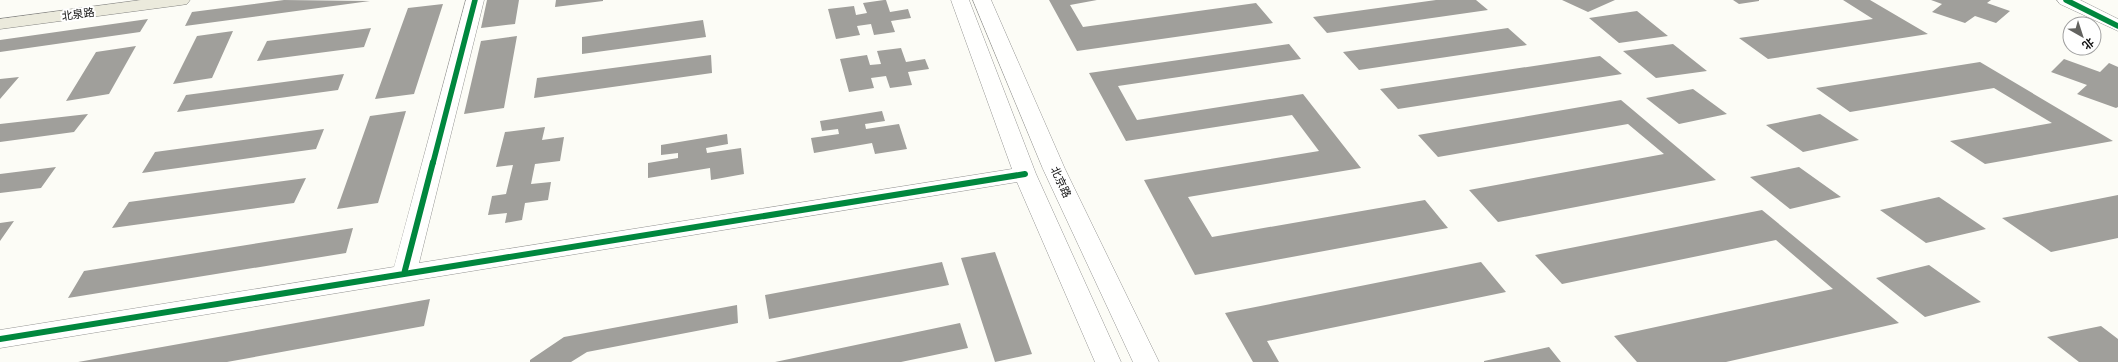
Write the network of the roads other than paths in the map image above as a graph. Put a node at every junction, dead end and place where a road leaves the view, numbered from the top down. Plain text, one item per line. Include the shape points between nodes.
1 (110, 0) edge
2 (180, 0) edge
3 (475, 0) edge
4 (960, 0) edge
5 (982, 0) edge
6 (2066, 0) edge
7 (0, 14) edge
8 (0, 24) edge
9 (2118, 26) edge
10 (1025, 174) junction
11 (404, 274) junction
12 (0, 339) edge
13 (1108, 362) edge
14 (1146, 362) edge

1 - 7 main road, 北泉路
2 - 8 main road, 北泉路
3 - 11 street
4 - 10 street
5 - 14 street, 北京路 via 1054,169
6 - 9 street
10 - 11 street
10 - 13 street
11 - 12 street

